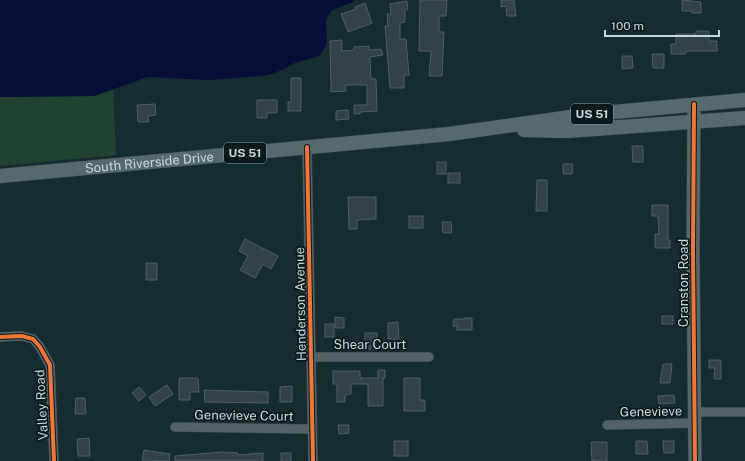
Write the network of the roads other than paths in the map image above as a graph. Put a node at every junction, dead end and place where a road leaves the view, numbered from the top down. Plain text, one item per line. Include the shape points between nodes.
1 (745, 100) edge
2 (694, 104) junction
3 (745, 118) edge
4 (694, 122) junction
5 (490, 129) junction
6 (307, 147) junction
7 (0, 176) edge
8 (0, 337) edge
9 (429, 357) dead end
10 (311, 358) junction
11 (745, 412) edge
12 (695, 418) junction
13 (607, 425) dead end
14 (175, 427) dead end
15 (312, 429) junction
16 (54, 461) edge
17 (313, 461) edge
18 (695, 461) edge

1 - 2 main road, South Riverside Drive / US 51
2 - 4 street, Cranston Road
2 - 5 main road, South Riverside Drive / US 51 via 592,114
3 - 4 main road, South Riverside Drive / US 51
4 - 5 main road, South Riverside Drive / US 51 via 567,131
4 - 12 street, Cranston Road
5 - 6 main road, South Riverside Drive / US 51
6 - 7 main road, South Riverside Drive / US 51
6 - 10 street, Henderson Avenue
8 - 16 street, Valley Road via 22,336 32,339 40,347 50,365
9 - 10 street, Shear Court
10 - 15 street, Henderson Avenue
11 - 12 street, Genevieve
12 - 13 street, Genevieve
12 - 18 street, Cranston Road
14 - 15 street, Genevieve Court
15 - 17 street, Henderson Avenue

